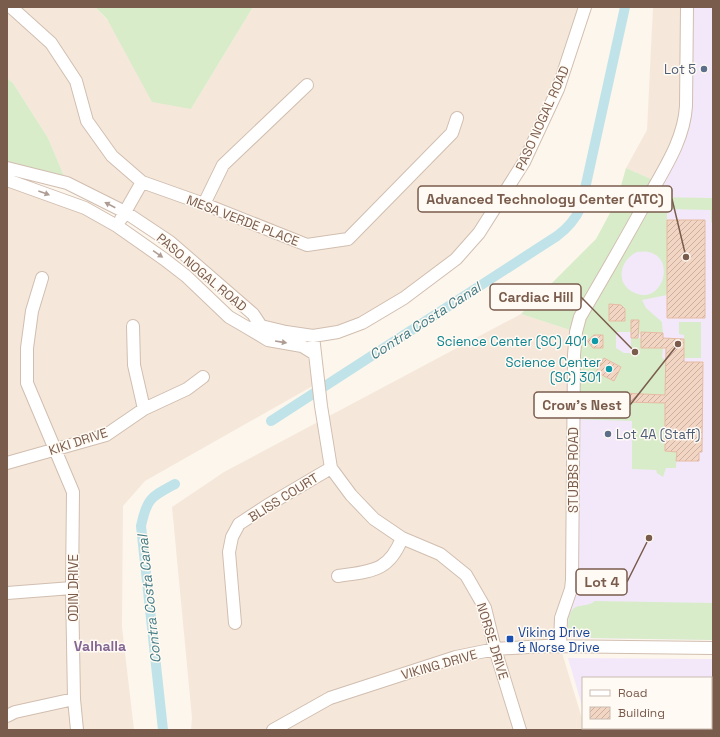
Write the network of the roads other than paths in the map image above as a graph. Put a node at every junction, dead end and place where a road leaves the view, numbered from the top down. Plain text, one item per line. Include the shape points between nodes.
1 (11, 7) edge
2 (585, 7) edge
3 (687, 7) edge
4 (307, 85) dead end
5 (457, 118) dead end
6 (7, 168) edge
7 (7, 180) edge
8 (142, 182) junction
9 (204, 204) junction
10 (125, 212) junction
11 (117, 226) junction
12 (42, 278) dead end
13 (133, 326) dead end
14 (262, 326) junction
15 (248, 328) junction
16 (313, 336) junction
17 (315, 354) junction
18 (203, 377) dead end
19 (144, 409) junction
20 (55, 450) junction
21 (7, 463) edge
22 (331, 468) junction
23 (402, 538) junction
24 (338, 576) dead end
25 (72, 588) junction
26 (7, 593) edge
27 (234, 623) dead end
28 (560, 646) junction
29 (713, 648) edge
30 (495, 649) junction
31 (74, 699) junction
32 (7, 716) edge
33 (77, 730) edge
34 (273, 730) edge
35 (520, 730) edge

1 - 8 street via 51,43 76,81 87,121 112,156
2 - 16 street, PASO NOGAL ROAD via 558,88 524,162 479,233 456,259 404,298 362,323 338,332
3 - 28 street, STUBBS ROAD via 686,106 682,130 632,229 580,317 576,332 572,580 561,618
4 - 9 street via 223,165
5 - 9 street, MESA VERDE PLACE via 452,134 348,239 307,245
10 -> 6 street, PASO NOGAL ROAD via 67,183
7 -> 11 street, PASO NOGAL ROAD via 85,208
8 - 9 street, MESA VERDE PLACE
8 - 10 street
10 - 11 street
10 - 14 street, PASO NOGAL ROAD via 170,242 252,314
11 -> 15 street, PASO NOGAL ROAD via 186,276 229,317
12 - 20 street, ODIN DRIVE via 32,311 27,348 27,383
13 - 19 street via 134,365
14 - 15 street, PASO NOGAL ROAD
14 - 16 street, PASO NOGAL ROAD
15 -> 17 street via 268,340 302,346
16 - 17 street, NORSE DRIVE
17 - 22 street, NORSE DRIVE
18 - 19 street, KIKI DRIVE via 187,389
19 - 20 street, KIKI DRIVE via 106,435
20 - 21 street, KIKI DRIVE
20 - 25 street, ODIN DRIVE via 74,492
22 - 23 street, NORSE DRIVE via 374,520
22 - 27 street, BLISS COURT via 239,524 229,552
23 - 24 street via 388,562 373,571
23 - 30 street, NORSE DRIVE via 440,554 466,575 485,608
25 - 26 street
25 - 31 street, ODIN DRIVE
28 - 29 street, VIKING DRIVE
28 - 30 street, VIKING DRIVE
30 - 34 street, VIKING DRIVE via 456,657 330,698
30 - 35 street, NORSE DRIVE
31 - 32 street
31 - 33 street, ODIN DRIVE

